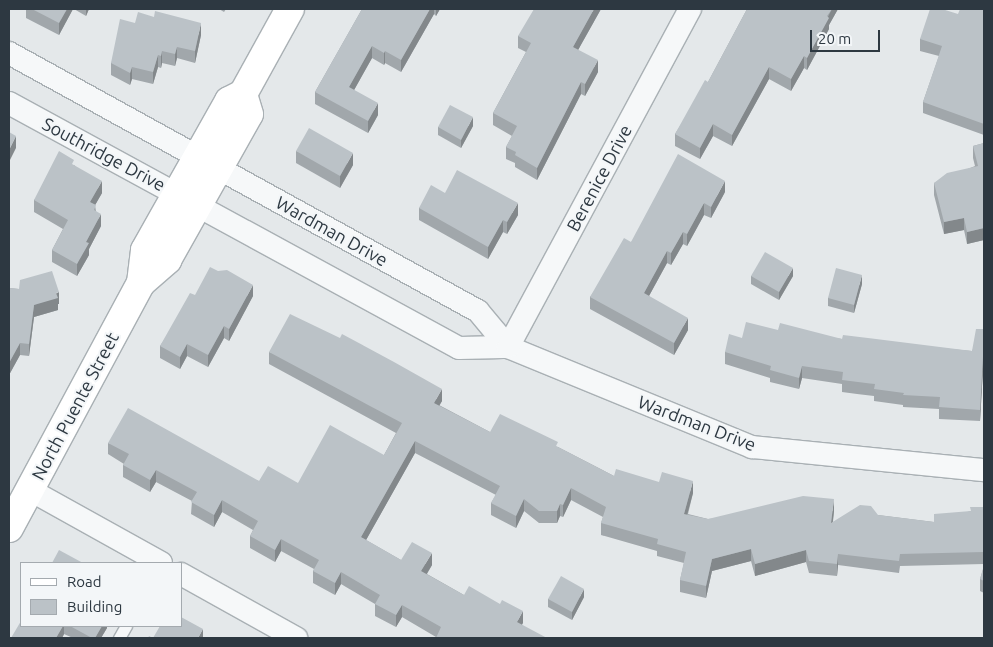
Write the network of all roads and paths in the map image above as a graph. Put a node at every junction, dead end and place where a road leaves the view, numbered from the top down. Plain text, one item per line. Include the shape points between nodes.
1 (290, 9) edge
2 (690, 9) edge
3 (9, 53) edge
4 (9, 103) edge
5 (208, 163) junction
6 (188, 200) junction
7 (508, 347) junction
8 (984, 470) edge
9 (30, 490) junction
10 (9, 528) edge
11 (159, 562) edge
12 (182, 575) edge
13 (125, 627) edge
14 (289, 636) edge
15 (119, 638) edge

1 - 5 street, North Puente Street via 243,94 229,102
2 - 7 street, Berenice Drive
3 - 5 street
4 - 6 street, Southridge Drive
5 - 6 street, North Puente Street
5 - 7 street, Wardman Drive via 478,311
6 - 7 street, Wardman Drive via 459,348
6 - 9 street, North Puente Street via 145,250 141,283
7 - 8 street, Wardman Drive via 752,447
9 - 10 street, North Puente Street
9 - 11 street
12 - 14 street
13 - 15 lane

